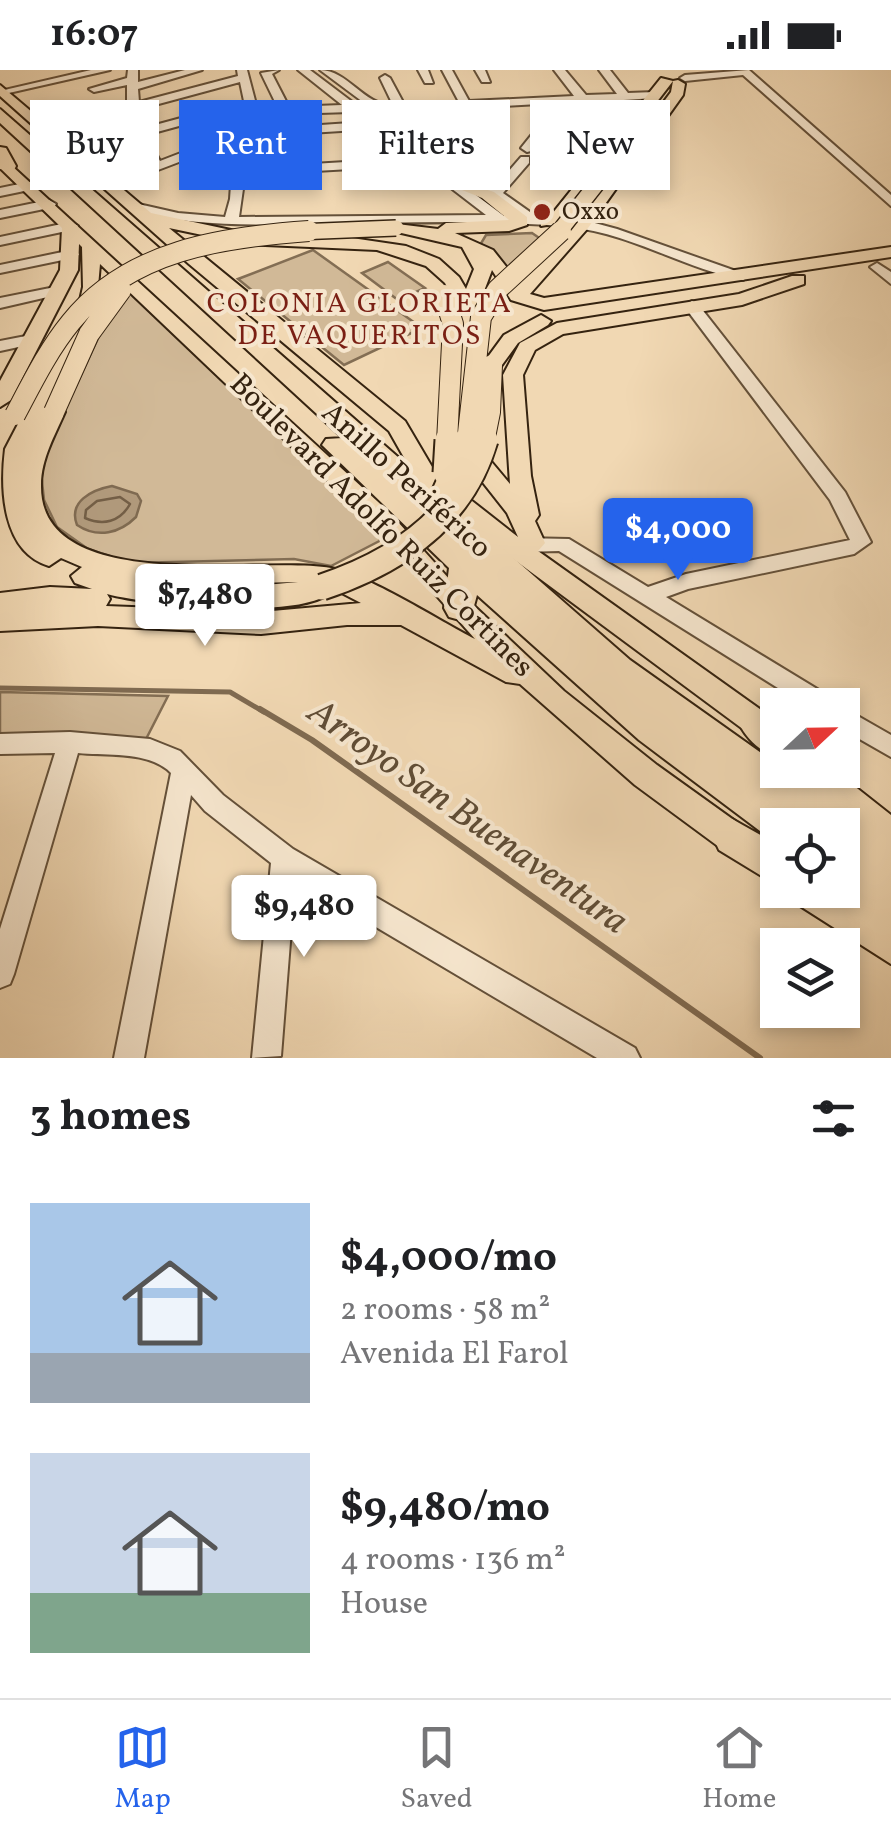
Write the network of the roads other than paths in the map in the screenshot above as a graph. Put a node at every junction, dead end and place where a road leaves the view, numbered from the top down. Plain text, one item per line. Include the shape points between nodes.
1 (104, 70) edge
2 (197, 70) edge
3 (274, 70) edge
4 (303, 70) edge
5 (325, 70) edge
6 (447, 70) edge
7 (560, 70) edge
8 (604, 70) edge
9 (764, 70) edge
10 (745, 72) edge
11 (243, 74) edge
12 (683, 76) edge
13 (385, 78) dead end
14 (132, 79) edge
15 (94, 89) dead end
16 (655, 94) junction
17 (625, 96) junction
18 (586, 98) junction
19 (566, 99) junction
20 (1, 100) edge
21 (154, 100) edge
22 (250, 100) edge
23 (280, 100) edge
24 (344, 100) edge
25 (368, 100) edge
26 (396, 100) edge
27 (464, 100) edge
28 (510, 102) edge
29 (518, 102) junction
30 (510, 111) edge
31 (30, 122) edge
32 (0, 133) edge
33 (2, 161) edge
34 (30, 186) joint
35 (34, 190) edge
36 (114, 190) edge
37 (236, 190) edge
38 (472, 190) edge
39 (479, 190) edge
40 (491, 190) edge
41 (0, 192) edge
42 (497, 192) junction
43 (891, 202) edge
44 (49, 204) junction
45 (566, 208) junction
46 (140, 212) junction
47 (0, 214) edge
48 (502, 220) junction
49 (586, 220) junction
50 (232, 221) junction
51 (535, 222) junction
52 (71, 226) junction
53 (400, 228) junction
54 (460, 240) junction
55 (0, 241) edge
56 (312, 241) junction
57 (82, 249) junction
58 (151, 263) junction
59 (888, 266) edge
60 (0, 269) edge
61 (743, 276) junction
62 (798, 280) junction
63 (60, 290) junction
64 (518, 296) junction
65 (0, 303) edge
66 (692, 306) junction
67 (466, 315) junction
68 (31, 340) junction
69 (0, 346) edge
70 (8, 407) edge
71 (0, 446) edge
72 (445, 513) junction
73 (0, 516) edge
74 (513, 541) junction
75 (40, 550) junction
76 (416, 553) junction
77 (463, 564) junction
78 (649, 595) junction
79 (199, 596) junction
80 (0, 603) edge
81 (460, 608) junction
82 (411, 617) junction
83 (0, 621) edge
84 (797, 688) edge
85 (554, 699) junction
86 (760, 728) edge
87 (860, 728) edge
88 (70, 742) junction
89 (0, 744) edge
90 (891, 747) edge
91 (182, 772) junction
92 (829, 788) edge
93 (850, 788) edge
94 (808, 808) edge
95 (760, 809) edge
96 (891, 816) edge
97 (732, 837) joint
98 (891, 838) edge
99 (860, 847) edge
100 (760, 857) edge
101 (284, 858) junction
102 (891, 869) edge
103 (860, 884) edge
104 (891, 907) edge
105 (823, 908) edge
106 (838, 908) edge
107 (891, 944) edge
108 (891, 961) edge
109 (0, 974) edge
110 (266, 1056) edge
111 (619, 1056) edge
112 (129, 1058) edge

1 - 20 street
2 - 14 street
3 - 23 street via 266,73
4 - 24 street
5 - 25 street
6 - 27 street
7 - 18 street
8 - 17 street
9 - 10 street
10 - 12 street
10 - 43 street
11 - 21 street
11 - 22 street
12 - 16 main road
12 - 49 main road
12 - 72 main road, bridge via 560,232 498,290 480,317 469,436
13 - 26 street
14 - 15 street
16 - 17 street
16 - 45 main road
17 - 18 street
18 - 19 street
19 - 29 street
19 - 42 street
20 - 31 main road
20 - 72 highway, Anillo Periférico
28 - 29 street
29 - 30 street
32 - 77 highway, Anillo Periférico
33 - 34 main road, Boulevard Adolfo Ruiz Cortines
34 - 41 street
35 - 44 main road, Boulevard Adolfo Ruiz Cortines
36 - 46 main road
37 - 50 street
38 - 48 street
39 - 51 main road
40 - 42 street
42 - 51 street
44 - 47 street
44 - 52 main road, Boulevard Adolfo Ruiz Cortines
45 - 49 main road
45 - 51 main road
46 - 50 street
46 - 56 main road via 250,240
46 - 72 main road via 397,426
48 - 50 street
48 - 51 street
49 - 51 street
49 - 61 street via 704,268
49 - 64 main road
51 - 53 main road
52 - 55 street
52 - 57 main road, Boulevard Adolfo Ruiz Cortines
53 - 54 main road
53 - 58 main road, bridge via 226,239
54 - 64 main road via 495,262
54 - 67 main road via 483,268
56 - 67 main road via 377,244 416,256 455,285
56 - 72 main road, bridge via 391,256 422,271 444,295 452,324
57 - 60 street
57 - 63 main road
57 - 75 main road via 92,287 87,309 10,471 15,512
57 - 76 main road, Boulevard Adolfo Ruiz Cortines
58 - 70 main road, bridge via 82,308
58 - 82 main road, bridge via 105,308 89,334 32,463 29,489 41,526 69,551 106,566 152,576 323,575
59 - 61 main road
59 - 62 main road
61 - 64 main road via 549,304
62 - 66 main road
62 - 72 main road, bridge via 553,317 511,338 492,365 481,455
63 - 65 street
63 - 68 main road
66 - 74 main road via 568,325 522,352 514,375 520,476
66 - 78 street via 838,498 861,542
67 - 74 main road via 464,436 516,509
68 - 69 street
68 - 70 main road
70 - 71 main road
72 - 74 highway
72 - 79 main road, bridge via 392,558 337,583 278,595
72 - 94 highway, Anillo Periférico via 618,670
73 - 75 main road
74 - 78 street via 562,544
74 - 86 main road via 544,571
75 - 79 main road via 102,584
76 - 77 highway
76 - 81 main road, Boulevard Adolfo Ruiz Cortines
77 - 81 highway
77 - 95 highway, Anillo Periférico via 651,729
78 - 84 street
79 - 80 main road via 50,596
81 - 85 main road, Boulevard Adolfo Ruiz Cortines
82 - 83 main road via 366,612 262,623 67,615
82 - 85 main road
85 - 97 main road, Boulevard Adolfo Ruiz Cortines
87 - 90 street
88 - 89 street
88 - 91 street via 150,749 172,758
88 - 109 street
91 - 101 street
91 - 112 street
92 - 98 highway
93 - 96 main road
97 - 100 highway
99 - 102 highway
101 - 110 street
101 - 111 street
103 - 104 highway
105 - 108 main road
106 - 107 highway

